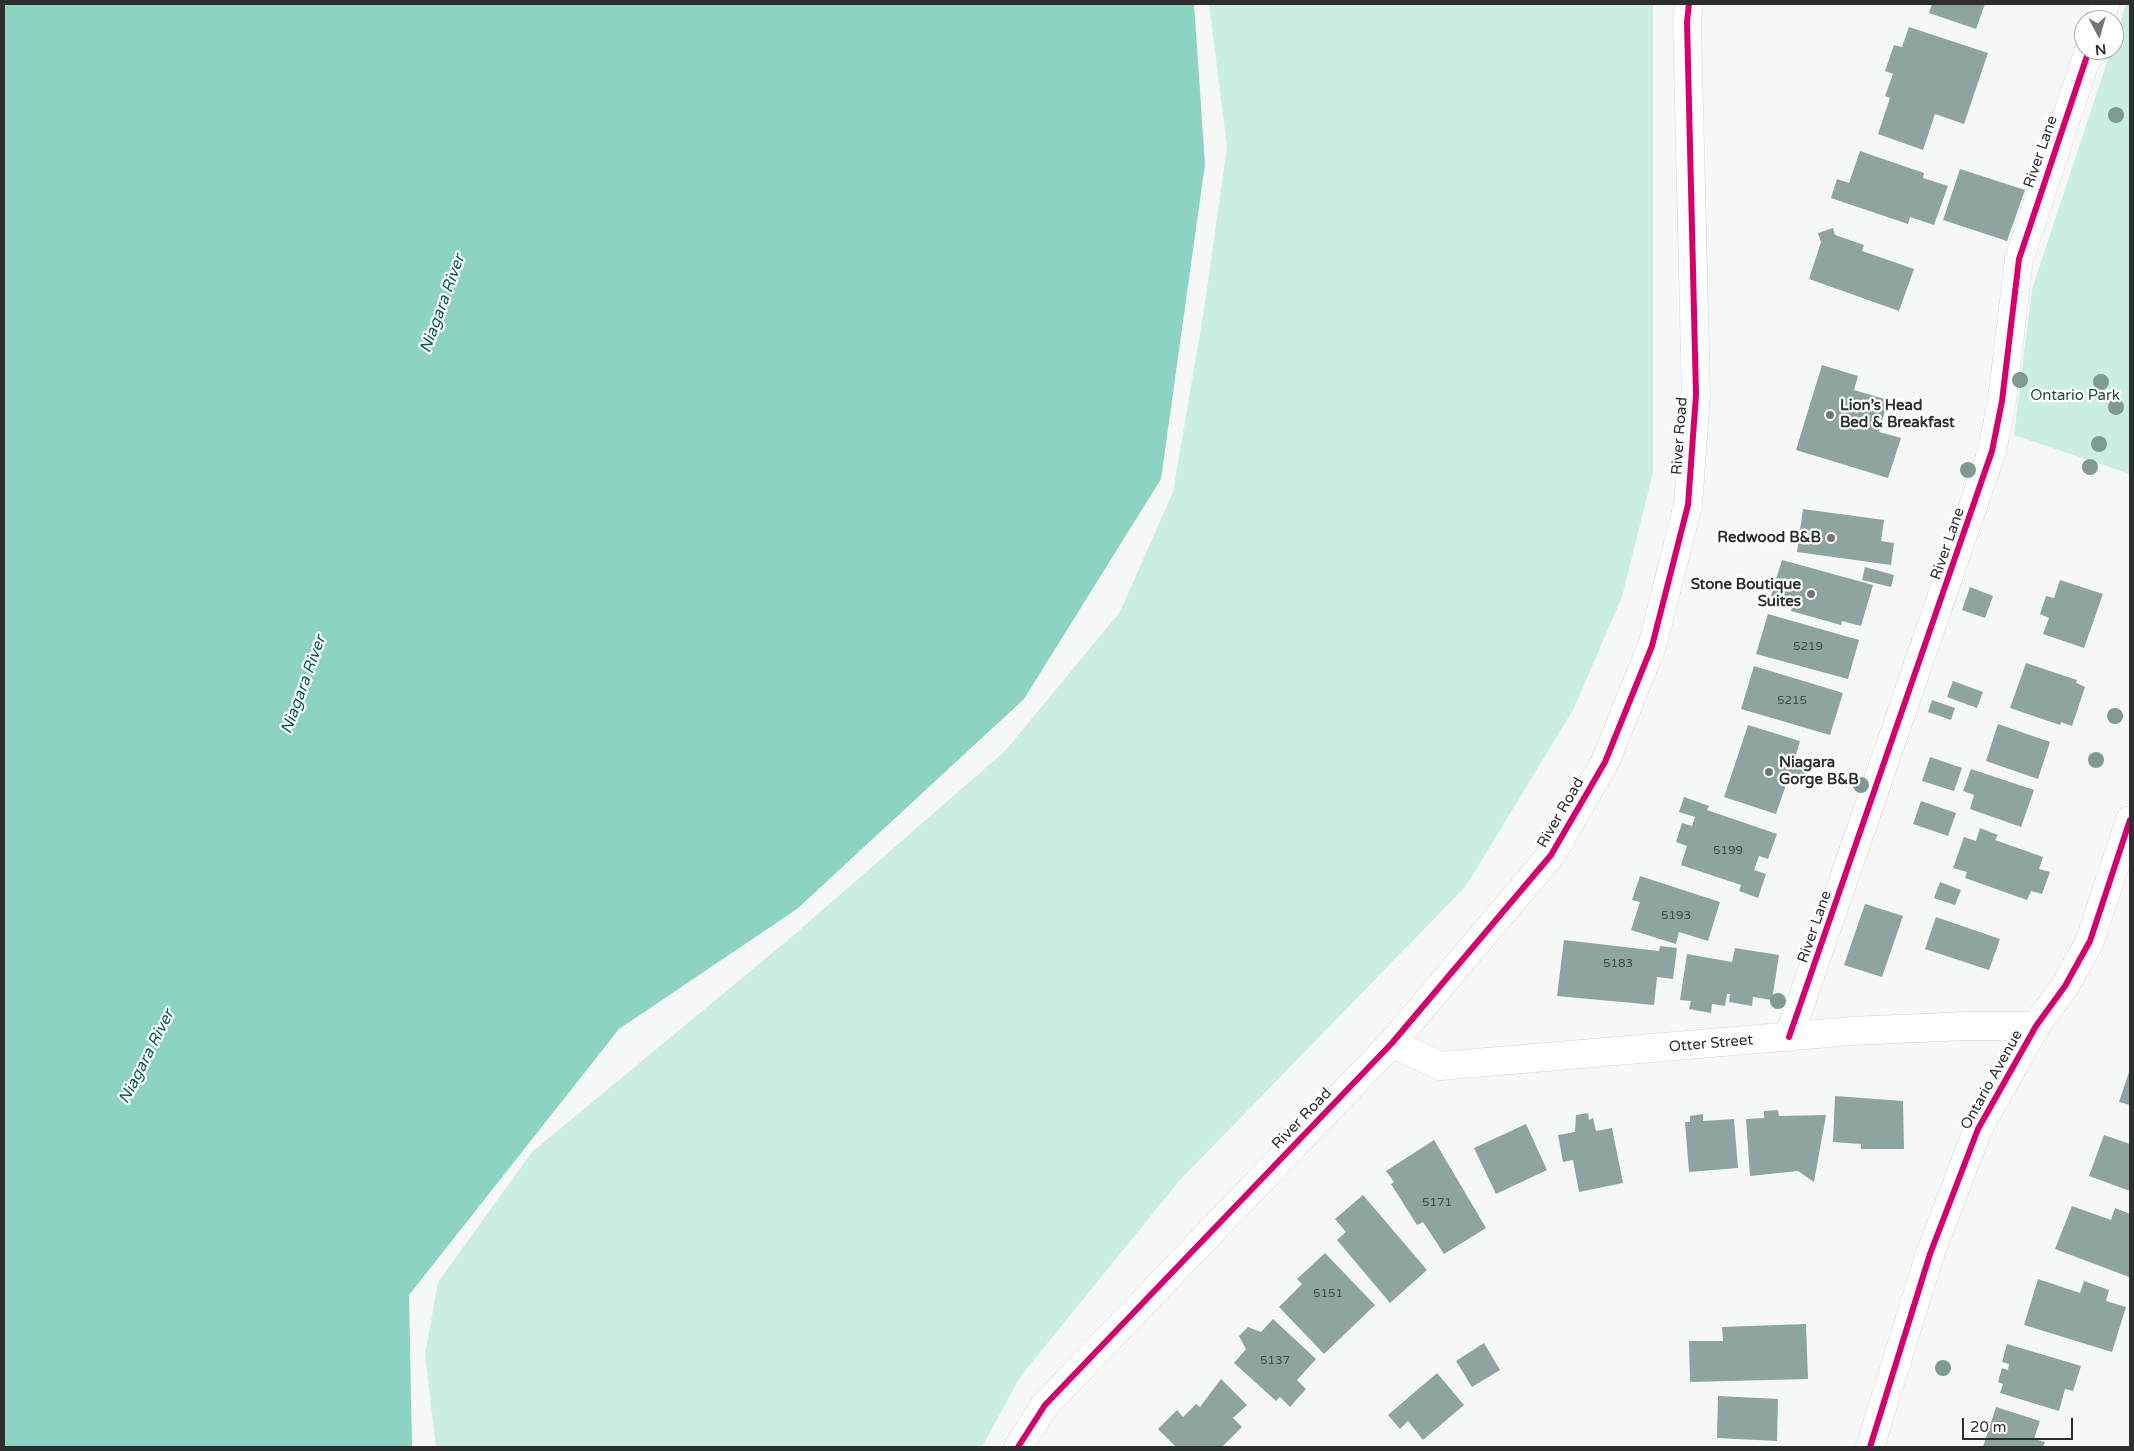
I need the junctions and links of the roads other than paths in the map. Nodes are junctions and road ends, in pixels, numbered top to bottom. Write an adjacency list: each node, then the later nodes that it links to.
1 (1689, 4): 6 (street, River Road)
2 (2086, 60): 5 (street, River Lane)
3 (2130, 820): 4 (street, Ontario Avenue)
4 (2036, 1026): 5 (street, Otter Street); 8 (street, Ontario Avenue)
5 (1789, 1037): 6 (street, Otter Street)
6 (1392, 1043): 7 (street, River Road)
7 (1018, 1447)
8 (1870, 1447)

